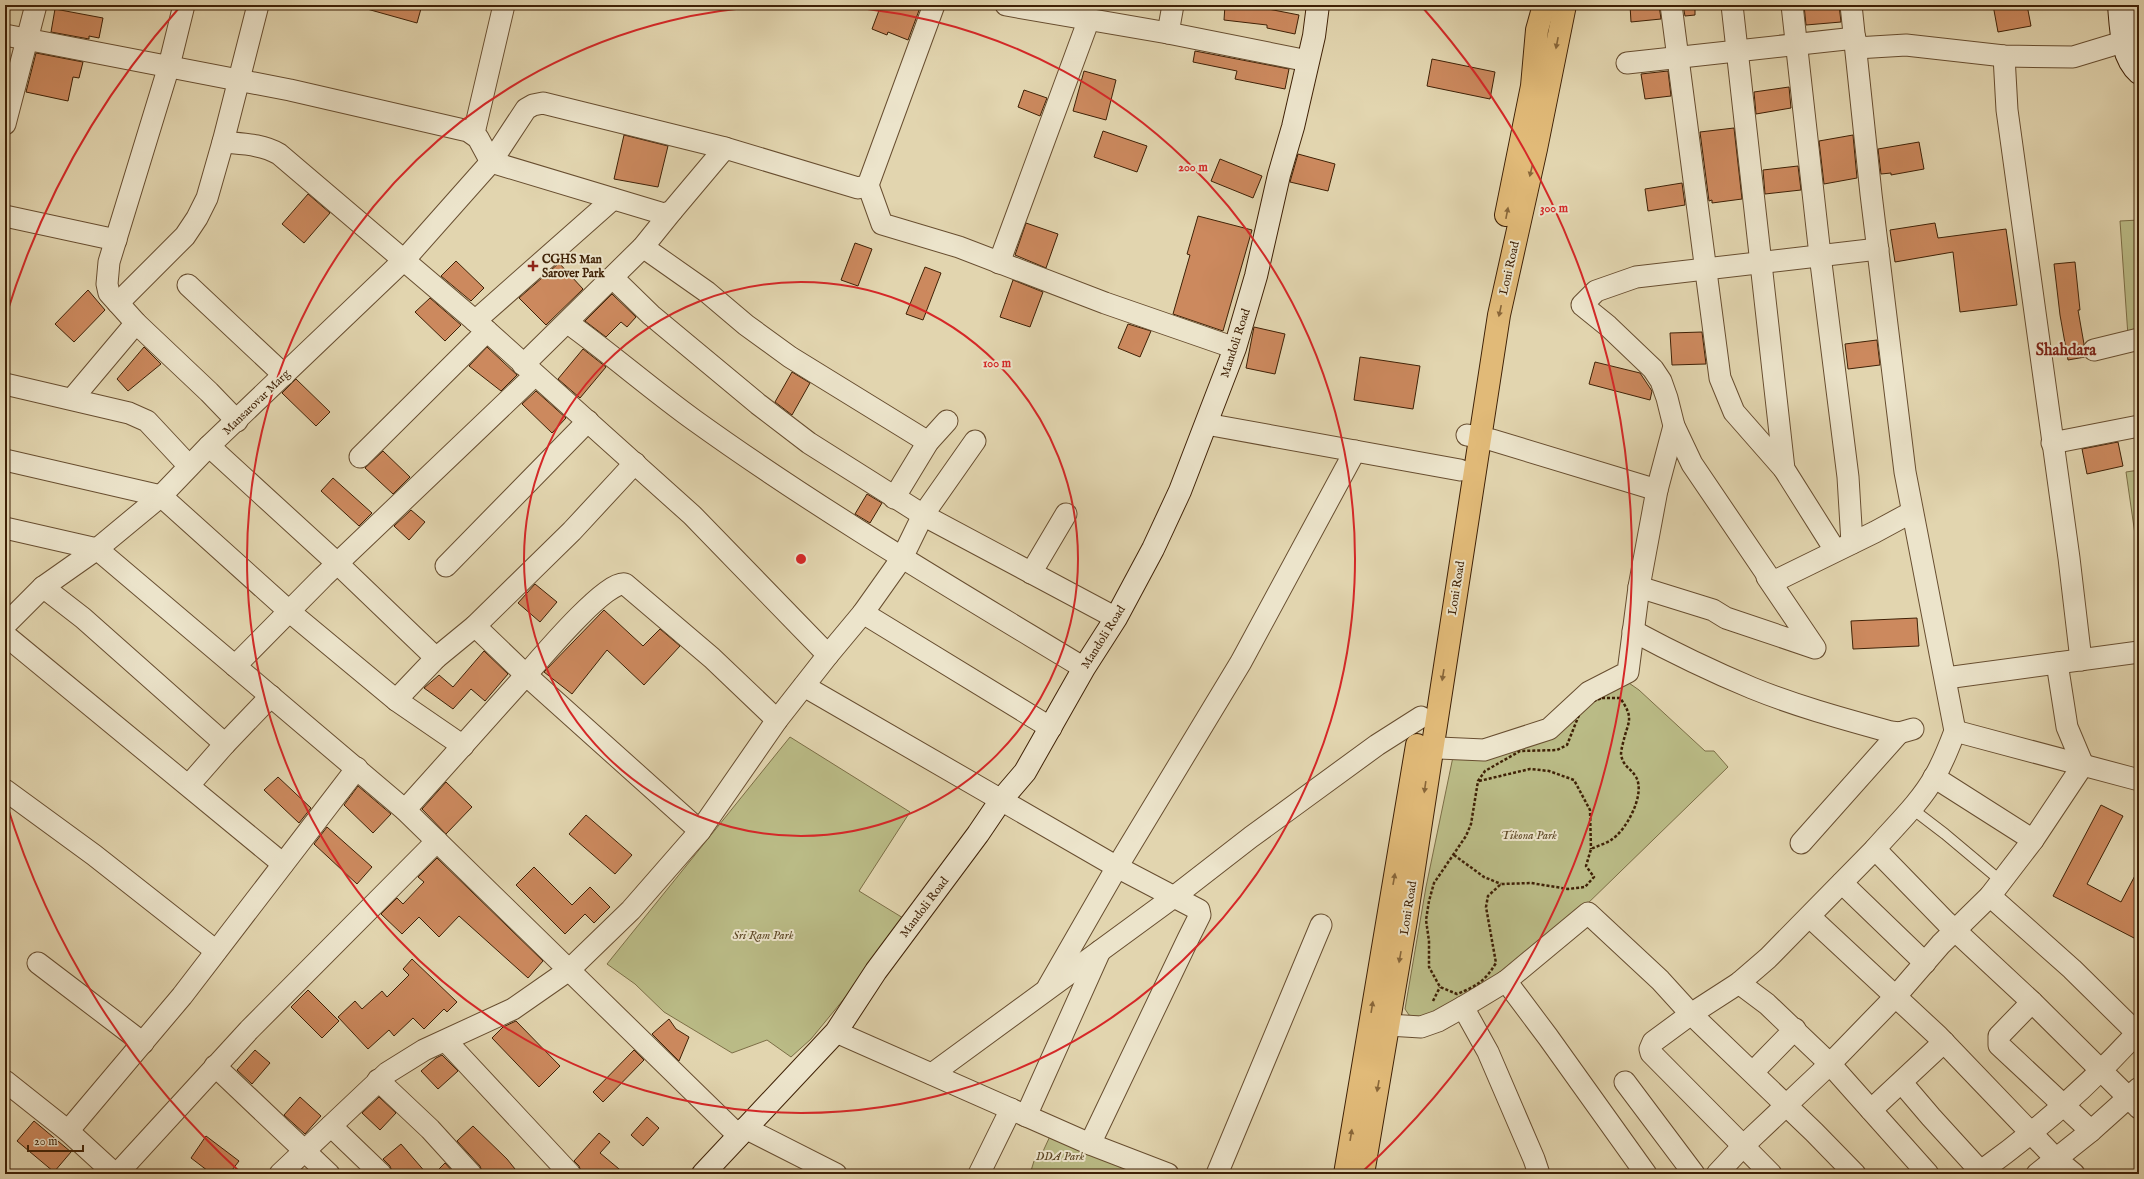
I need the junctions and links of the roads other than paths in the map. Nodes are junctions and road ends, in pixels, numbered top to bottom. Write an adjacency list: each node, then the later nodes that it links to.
1 (36, 5): 22 (street)
2 (184, 5): 30 (street)
3 (258, 5): 32 (street)
4 (504, 5): 34 (street)
5 (934, 5): 38 (street)
6 (1006, 5): 17 (street)
7 (1173, 5): 19 (street)
8 (1318, 5): 28 (street, Mandoli Road)
9 (1544, 5): 69 (highway, Loni Road, one-way to 9)
10 (1565, 5): 69 (highway, Loni Road, one-way to 69)
11 (1671, 5): 27 (street)
12 (1732, 5): 25 (street)
13 (1792, 5): 24 (street)
14 (1851, 5): 23 (street)
15 (2119, 5): 21 (street)
16 (2137, 5): 18 (street)
17 (1089, 19): 19 (street); 47 (street)
18 (2139, 23)
19 (1168, 33): 28 (street)
20 (5, 35): 22 (street)
21 (2131, 39): 26 (street); 31 (street)
22 (28, 40): 30 (street); 33 (street)
23 (1856, 43): 24 (street); 26 (street); 44 (street)
24 (1797, 44): 25 (street); 45 (street)
25 (1737, 51): 27 (street); 48 (street)
26 (2004, 56): 72 (street)
27 (1677, 57): 29 (street); 49 (street)
28 (1308, 61): 57 (street, Mandoli Road)
29 (1628, 64)
30 (169, 66): 32 (street); 42 (street)
31 (2139, 73)
32 (239, 80): 34 (street); 35 (street)
33 (5, 124)
34 (474, 134): 37 (street)
35 (223, 142): 46 (street); 52 (street)
36 (725, 148): 37 (street, Mansarovar Marg); 38 (street, Mansarovar Marg); 40 (street)
37 (491, 162): 39 (street); 46 (street, Mansarovar Marg)
38 (868, 185): 47 (street)
39 (613, 199): 40 (street); 55 (street)
40 (672, 211): 43 (street)
41 (5, 216): 42 (street)
42 (116, 240): 52 (street)
43 (643, 247): 50 (street); 71 (street)
44 (1878, 249): 45 (street); 84 (street)
45 (1820, 255): 48 (street); 88 (street)
46 (405, 259): 55 (street); 60 (street, Mansarovar Marg)
47 (999, 262): 57 (street)
48 (1762, 262): 49 (street); 79 (street)
49 (1705, 269): 67 (street); 79 (street)
50 (613, 278): 54 (street); 83 (street)
51 (188, 285): 60 (street)
52 (118, 303): 53 (street)
53 (136, 322): 62 (street); 63 (street)
54 (568, 323): 59 (street); 90 (street)
55 (481, 326): 59 (street); 75 (street)
56 (2139, 339): 58 (street)
57 (1236, 348): 66 (street, Mandoli Road)
58 (2094, 350)
59 (529, 370): 64 (street); 91 (street)
60 (284, 374): 63 (street, Mansarovar Marg)
61 (5, 384): 62 (street)
62 (72, 399): 78 (street)
63 (237, 421): 73 (street, Mansarovar Marg)
64 (588, 421): 77 (street); 92 (street)
65 (946, 422): 71 (street)
66 (1206, 424): 74 (street); 100 (street, Mandoli Road)
67 (1674, 426): 81 (street); 94 (street)
68 (2139, 426): 72 (street)
69 (1473, 436): 80 (highway, Loni Road); 81 (street); 123 (highway, Loni Road, one-way to 123)
70 (976, 441): 86 (street)
71 (928, 442): 83 (street)
72 (2052, 443): 108 (street)
73 (209, 446): 78 (street, Mansarovar Marg); 91 (street)
74 (1355, 451): 80 (street); 139 (street)
75 (360, 457)
76 (5, 460): 82 (street)
77 (635, 463): 102 (street); 106 (street)
78 (189, 466): 82 (street, Mansarovar Marg)
79 (1784, 469): 88 (street)
80 (1460, 470): 117 (highway, Loni Road)
81 (1657, 490): 96 (street)
82 (161, 496): 89 (street, Mansarovar Marg); 98 (street)
83 (894, 498): 86 (street)
84 (1912, 512): 88 (street); 113 (street)
85 (1066, 514): 93 (street)
86 (923, 515): 90 (street); 93 (street)
87 (5, 528): 89 (street)
88 (1843, 546): 94 (street)
89 (97, 549): 95 (street, Mansarovar Marg); 110 (street)
90 (902, 558): 99 (street); 111 (street)
91 (338, 564): 98 (street); 107 (street)
92 (446, 566)
93 (1031, 573): 100 (street)
94 (1767, 577): 96 (street)
95 (43, 587): 97 (street, Mansarovar Marg); 121 (street)
96 (1639, 587): 103 (street)
97 (14, 607): 101 (street, Mansarovar Marg)
98 (290, 612): 110 (street); 116 (street)
99 (863, 613): 106 (street); 119 (street)
100 (1116, 618): 111 (street, Mandoli Road)
101 (5, 625)
102 (475, 626): 107 (street); 112 (street)
103 (1633, 631): 123 (street); 136 (street)
104 (5, 635): 128 (street)
105 (2139, 652): 108 (street)
106 (828, 655): 114 (street)
107 (436, 658): 116 (street)
108 (2081, 660): 109 (street)
109 (2056, 663): 113 (street); 124 (street)
110 (235, 666): 115 (street)
111 (1084, 668): 119 (street, Mandoli Road)
112 (526, 675): 118 (street); 122 (street); 133 (street)
113 (1946, 678): 120 (street)
114 (804, 686): 118 (street); 130 (street)
115 (271, 696): 121 (street); 125 (street)
116 (396, 700): 122 (street)
117 (1422, 718): 123 (highway, Loni Road); 142 (street)
118 (777, 720): 133 (street)
119 (1051, 728): 130 (street, Mandoli Road)
120 (1955, 731): 124 (street); 126 (street)
121 (225, 744): 128 (street)
122 (463, 746): 132 (street)
123 (1424, 748): 158 (highway, Loni Road, one-way to 158); 200 (highway, Loni Road, one-way to 123)
124 (2083, 765): 127 (street); 134 (street)
125 (357, 768): 132 (street); 138 (street)
126 (1934, 777): 131 (street); 134 (street)
127 (2139, 780)
128 (189, 785): 138 (street)
129 (5, 790): 146 (street)
130 (1001, 800): 139 (street); 160 (street, Mandoli Road)
131 (1911, 808): 137 (street); 141 (lane)
132 (405, 810): 135 (street)
133 (700, 831): 150 (street)
134 (2033, 840): 141 (street)
135 (437, 841): 150 (street); 166 (street)
136 (1801, 843)
137 (1875, 849): 140 (street); 145 (street)
138 (284, 864): 146 (street)
139 (1117, 867): 142 (street); 153 (street)
140 (1842, 883): 143 (street); 149 (street)
141 (1996, 889): 145 (street); 161 (street)
142 (1175, 896): 147 (street); 184 (street)
143 (1810, 917): 152 (street); 154 (street)
144 (1321, 925): 199 (street)
145 (1954, 930): 149 (street); 155 (street)
146 (216, 951): 164 (street)
147 (1100, 951): 153 (street); 178 (street)
148 (38, 963): 164 (street)
149 (1925, 963): 154 (street)
150 (569, 970): 162 (street); 182 (street)
151 (1506, 981): 156 (street); 157 (street); 203 (street)
152 (1739, 983): 157 (street); 159 (street)
153 (1048, 987): 169 (street)
154 (1896, 996): 163 (street); 165 (street)
155 (2032, 1002): 168 (street); 175 (street)
156 (1463, 1007): 158 (street); 202 (street)
157 (1690, 1014): 167 (street); 185 (street)
158 (1388, 1025): 201 (highway, Loni Road, one-way to 201)
159 (1795, 1029): 165 (street); 167 (street)
160 (836, 1032): 169 (street); 182 (street, Mandoli Road)
161 (2138, 1034): 168 (street)
162 (446, 1041): 170 (street); 194 (street)
163 (1944, 1042): 173 (street); 183 (street)
164 (143, 1043): 180 (street)
165 (1830, 1064): 176 (street); 177 (street)
166 (215, 1066): 186 (street); 188 (street)
167 (1753, 1072): 176 (street)
168 (2101, 1072): 174 (street); 175 (street)
169 (932, 1074): 178 (street)
170 (378, 1080): 179 (street); 193 (street)
171 (5, 1081): 180 (street)
172 (1625, 1082): 204 (street)
173 (1902, 1083): 177 (street); 189 (street)
174 (2135, 1098): 181 (street)
175 (2063, 1105): 181 (street); 183 (street)
176 (1787, 1106): 185 (street); 207 (street)
177 (1871, 1110): 208 (street)
178 (1018, 1112): 184 (street); 197 (street)
179 (331, 1126): 186 (street); 192 (street)
180 (68, 1131): 188 (street)
181 (2091, 1131): 187 (street)
182 (742, 1132): 195 (street, Mandoli Road); 196 (street)
183 (2029, 1132): 187 (street); 189 (street)
184 (1090, 1144): 198 (street)
185 (1743, 1146): 205 (street); 206 (street)
186 (305, 1151): 190 (street); 191 (street)
187 (2057, 1160): 209 (street); 210 (street)
188 (109, 1172)
189 (1980, 1173)
190 (280, 1174)
191 (329, 1174)
192 (381, 1174)
193 (471, 1174)
194 (570, 1174)
195 (703, 1174)
196 (836, 1174)
197 (979, 1174)
198 (1168, 1174)
199 (1217, 1174)
200 (1345, 1174)
201 (1363, 1174)
202 (1538, 1174)
203 (1646, 1174)
204 (1694, 1174)
205 (1717, 1174)
206 (1771, 1174)
207 (1855, 1174)
208 (1928, 1174)
209 (2037, 1174)
210 (2074, 1174)

